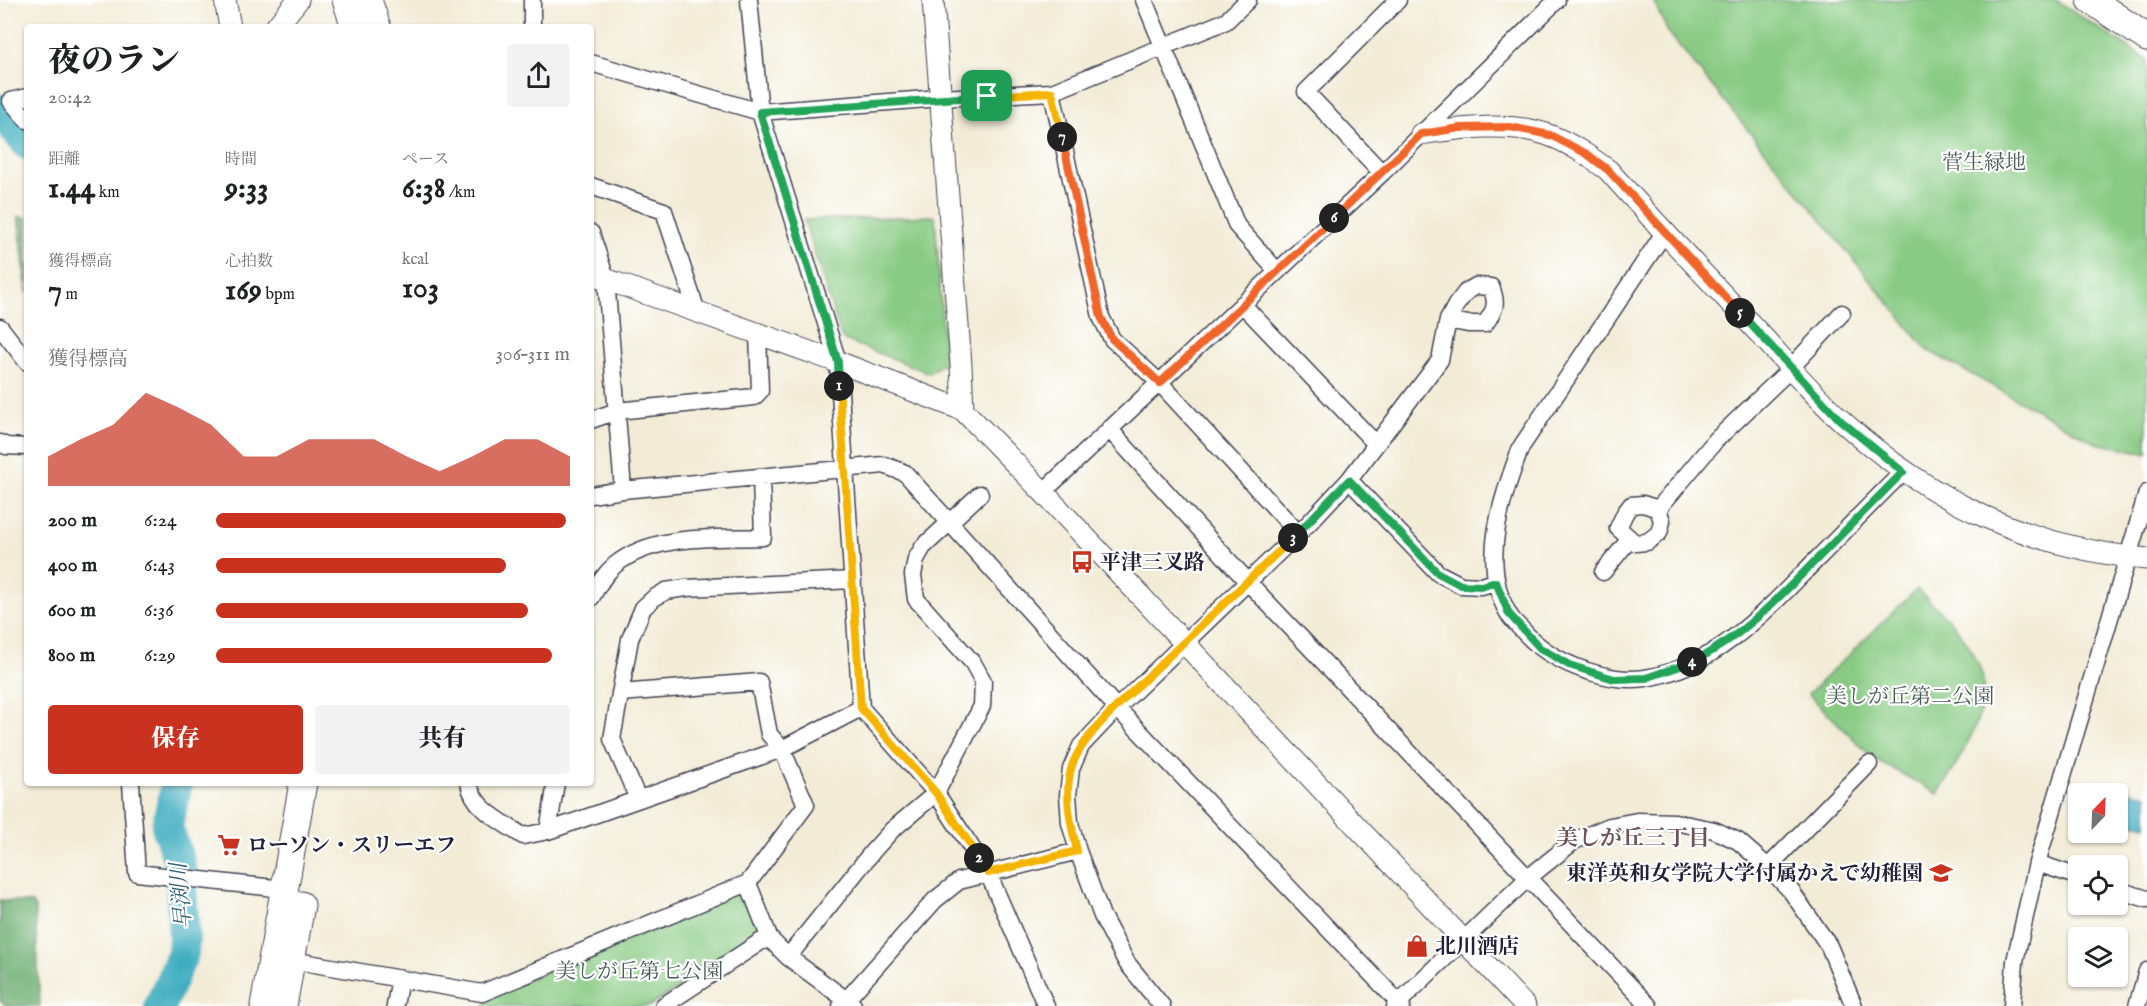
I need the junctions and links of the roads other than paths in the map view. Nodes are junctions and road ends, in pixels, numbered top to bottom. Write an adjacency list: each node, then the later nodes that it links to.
1 (225, 0): 13 (street)
2 (298, 0): 14 (street)
3 (346, 0): 15 (main road)
4 (368, 0): 16 (main road)
5 (532, 0): 17 (street)
6 (748, 0): 25 (street)
7 (933, 0): 23 (street)
8 (1144, 0): 19 (street)
9 (1248, 0): 19 (street)
10 (1398, 0): 27 (street)
11 (1557, 0): 26 (street)
12 (2091, 0): 18 (main road)
13 (229, 24)
14 (278, 24)
15 (354, 24)
16 (376, 24)
17 (532, 24)
18 (2147, 38)
19 (1163, 48): 22 (street); 31 (street)
20 (594, 64): 25 (street)
21 (0, 88): 24 (street)
22 (1052, 92): 23 (street); 42 (street)
23 (940, 98): 25 (street); 43 (street)
24 (19, 99)
25 (760, 112): 40 (street)
26 (1421, 134): 27 (street); 29 (street)
27 (1382, 172): 31 (street)
28 (594, 187): 34 (street)
29 (1664, 232): 41 (street); 67 (street)
30 (594, 250): 32 (street)
31 (1277, 272): 33 (street)
32 (599, 277): 34 (street); 44 (street)
33 (1242, 304): 42 (street); 48 (street)
34 (697, 312): 38 (street)
35 (1842, 313): 41 (street)
36 (1448, 320): 48 (street)
37 (0, 327): 39 (street)
38 (758, 334): 40 (street); 44 (street)
39 (24, 358)
40 (838, 362): 43 (street); 50 (street)
41 (1791, 367): 51 (street); 59 (street)
42 (1160, 383): 46 (street); 61 (street)
43 (963, 410): 55 (street)
44 (616, 411): 45 (street); 54 (street)
45 (594, 419)
46 (1110, 429): 55 (street); 66 (street)
47 (0, 442): 49 (street)
48 (1376, 443): 53 (street)
49 (24, 447)
50 (845, 468): 52 (street); 60 (street); 65 (street)
51 (1903, 472): 63 (street); 67 (street)
52 (761, 477): 54 (street); 68 (street)
53 (1349, 480): 61 (street); 67 (street)
54 (623, 490): 58 (street)
55 (1043, 492): 69 (street)
56 (2147, 493): 63 (street)
57 (980, 494): 60 (street)
58 (594, 495)
59 (1658, 508): 62 (street); 62 (street)
60 (949, 521): 72 (street); 80 (street)
61 (1298, 533): 66 (street)
62 (1629, 540): 64 (street)
63 (2137, 558): 84 (street)
64 (1603, 572)
65 (853, 580): 70 (street); 71 (street)
66 (1247, 581): 69 (street); 88 (street)
67 (1496, 582)
68 (594, 592)
69 (1184, 641): 72 (street); 94 (street)
70 (620, 693): 73 (street); 81 (street)
71 (861, 708): 73 (street); 80 (street)
72 (1117, 708): 83 (street); 101 (street)
73 (782, 749): 81 (street); 89 (street)
74 (1869, 764): 85 (street)
75 (131, 786): 90 (street)
76 (302, 786): 90 (main road)
77 (321, 786): 96 (main road)
78 (470, 786): 82 (street)
79 (556, 786): 82 (street)
80 (936, 793): 86 (street); 95 (street)
81 (638, 799): 82 (street)
82 (548, 831)
83 (1077, 851): 86 (street); 107 (street)
84 (2037, 863): 87 (street); 111 (street)
85 (1768, 867): 88 (street); 110 (street)
86 (988, 873): 100 (street); 106 (street)
87 (2068, 873)
88 (1528, 878): 94 (street); 109 (street)
89 (748, 882): 93 (street); 99 (street)
90 (284, 889): 102 (main road)
91 (2128, 893): 92 (street)
92 (2147, 899)
93 (770, 939): 95 (street); 105 (street)
94 (1464, 941): 101 (street); 108 (street)
95 (788, 957): 100 (street)
96 (291, 960): 98 (street); 103 (main road)
97 (2147, 971): 112 (street)
98 (400, 978): 99 (street); 104 (street)
99 (481, 999)
100 (847, 1004)
101 (1398, 1005)
102 (264, 1006)
103 (284, 1006)
104 (395, 1006)
105 (663, 1006)
106 (1046, 1006)
107 (1162, 1006)
108 (1526, 1006)
109 (1649, 1006)
110 (1854, 1006)
111 (2012, 1006)
112 (2138, 1006)

